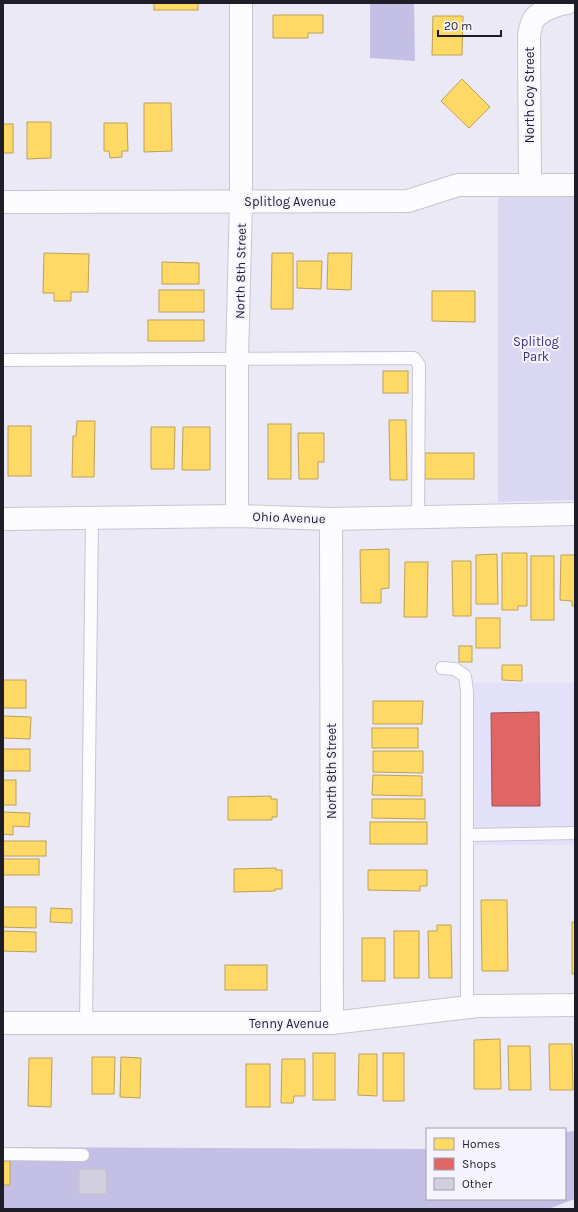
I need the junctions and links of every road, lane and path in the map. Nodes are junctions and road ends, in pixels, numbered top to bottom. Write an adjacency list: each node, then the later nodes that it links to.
1 (240, 3): 5 (street, North 8th Street)
2 (567, 3): 3 (street, North Coy Street)
3 (530, 185): 4 (street, Splitlog Avenue); 5 (street, Splitlog Avenue)
4 (575, 185)
5 (241, 201): 6 (street, Splitlog Avenue); 7 (street, North 8th Street)
6 (3, 202)
7 (237, 359): 8 (lane); 10 (street, North 8th Street); 11 (lane)
8 (3, 360)
9 (575, 514): 11 (street, Ohio Avenue)
10 (237, 516): 12 (street, Ohio Avenue); 14 (street, Ohio Avenue)
11 (418, 517): 14 (street, Ohio Avenue)
12 (92, 518): 13 (street, Ohio Avenue); 21 (lane)
13 (3, 519)
14 (331, 519): 22 (street, North 8th Street)
15 (442, 668): 17 (lane)
16 (575, 833): 17 (lane)
17 (467, 835): 19 (lane)
18 (575, 1005): 19 (street, Tenny Avenue)
19 (467, 1007): 22 (street, Tenny Avenue)
20 (3, 1023): 21 (street, Tenny Avenue)
21 (86, 1023): 22 (street, Tenny Avenue)
22 (332, 1023)
23 (3, 1154): 24 (lane)
24 (82, 1155)

